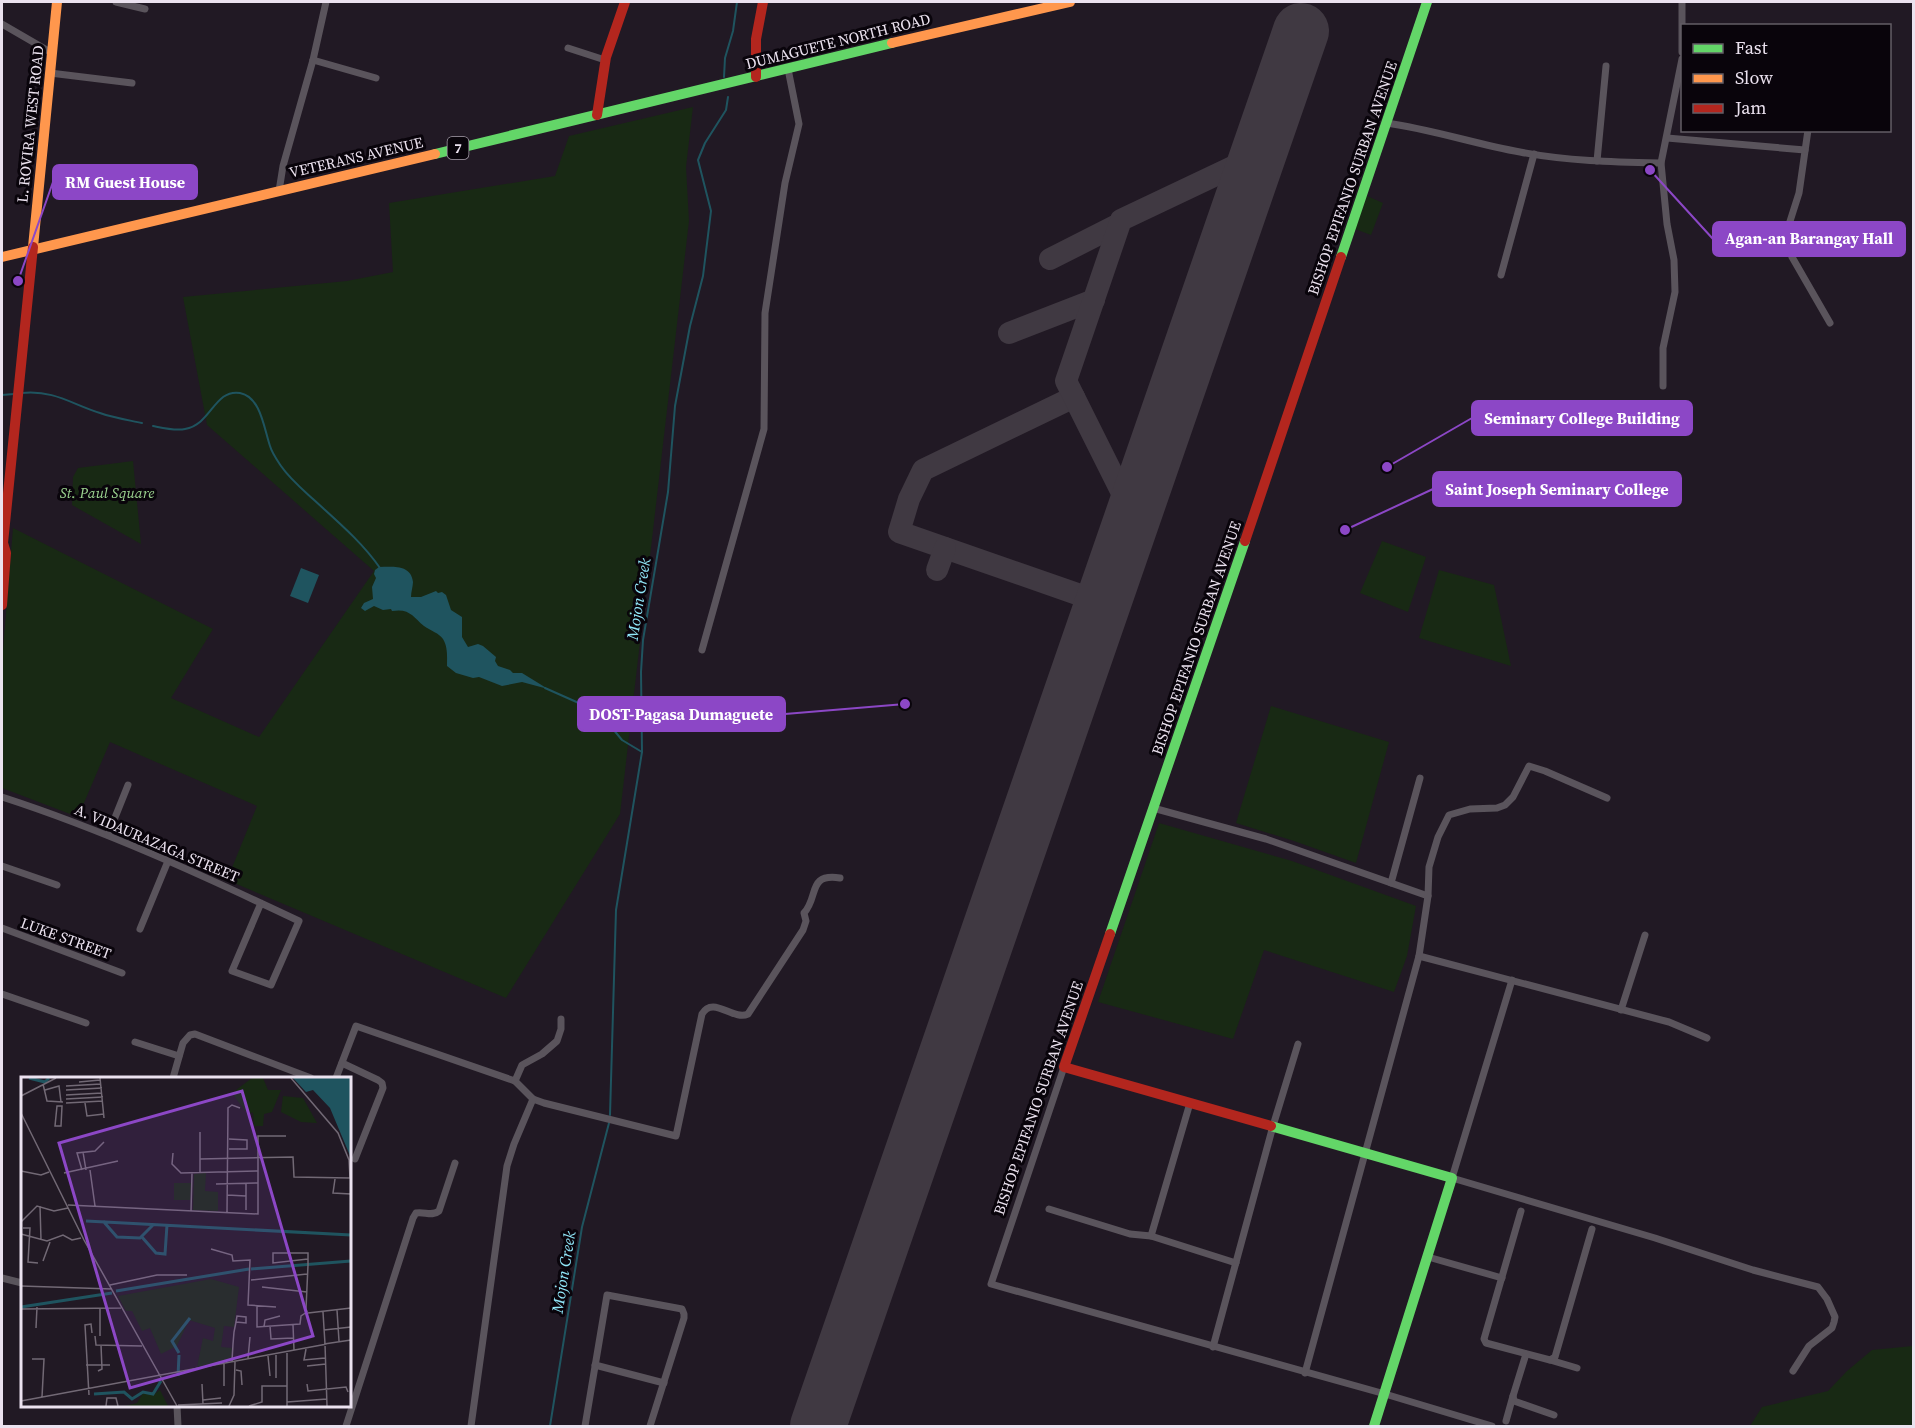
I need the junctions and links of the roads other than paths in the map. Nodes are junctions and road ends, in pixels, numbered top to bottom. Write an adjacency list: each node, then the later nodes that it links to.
1 (57, 2): 14 (main road, L. ROVIRA WEST ROAD)
2 (116, 2): 10 (street)
3 (326, 2): 15 (street)
4 (625, 2): 16 (main road)
5 (763, 2): 21 (main road)
6 (1070, 2): 9 (main road, DUMAGUETE NORTH ROAD / 7)
7 (1427, 2): 28 (main road, BISHOP EPIFANIO SURBAN AVENUE)
8 (1682, 2): 12 (street)
9 (1054, 3): 19 (main road, DUMAGUETE NORTH ROAD / 7)
10 (146, 9)
11 (2, 24): 14 (street)
12 (1682, 24)
13 (568, 48): 16 (street)
14 (52, 53): 20 (main road, L. ROVIRA WEST ROAD)
15 (314, 60): 22 (street); 35 (street)
16 (605, 60): 27 (main road)
17 (1606, 66): 33 (street)
18 (1681, 68): 25 (street)
19 (788, 69): 21 (main road, DUMAGUETE NORTH ROAD / 7); 43 (street)
20 (50, 73): 23 (street); 36 (main road, L. ROVIRA WEST ROAD)
21 (756, 77): 24 (main road, DUMAGUETE NORTH ROAD / 7)
22 (376, 78)
23 (132, 82)
24 (718, 85): 27 (main road, VETERANS AVENUE / 7)
25 (1673, 104): 26 (street); 30 (street)
26 (1681, 104)
27 (597, 115): 35 (main road, VETERANS AVENUE / 7)
28 (1386, 123): 32 (street); 48 (main road, BISHOP EPIFANIO SURBAN AVENUE)
29 (1808, 132): 31 (street)
30 (1667, 138): 31 (street); 34 (street)
31 (1805, 150): 39 (street)
32 (1534, 154): 33 (street); 38 (street)
33 (1597, 161): 34 (street)
34 (1661, 163): 40 (street)
35 (279, 191): 36 (main road, VETERANS AVENUE / 7)
36 (33, 249): 37 (main road, VETERANS AVENUE / 7); 41 (main road, L. ROVIRA WEST ROAD)
37 (2, 257)
38 (1501, 275)
39 (1830, 323)
40 (1663, 386)
41 (2, 545): 42 (main road, L. ROVIRA WEST ROAD)
42 (2, 605)
43 (702, 650)
44 (1420, 778): 53 (street)
45 (128, 785): 49 (street)
46 (2, 797): 49 (street, A. VIDAURAZAGA STREET)
47 (1607, 798): 55 (street)
48 (1154, 808): 53 (street); 72 (main road, BISHOP EPIFANIO SURBAN AVENUE)
49 (108, 835): 50 (street, A. VIDAURAZAGA STREET)
50 (168, 861): 56 (street, A. VIDAURAZAGA STREET); 58 (street)
51 (2, 866): 54 (street)
52 (840, 878): 77 (street)
53 (1391, 883): 55 (street)
54 (57, 885)
55 (1428, 896): 60 (street)
56 (261, 903): 56 (street, A. VIDAURAZAGA STREET)
57 (2, 928): 61 (street, LUKE STREET)
58 (140, 929)
59 (1645, 935): 64 (street)
60 (1419, 956): 62 (street); 80 (street)
61 (122, 973)
62 (1512, 980): 64 (street); 83 (street)
63 (2, 994): 66 (street)
64 (1620, 1010): 67 (street)
65 (561, 1019): 76 (street)
66 (86, 1023)
67 (1707, 1038)
68 (135, 1042): 70 (street)
69 (1298, 1044): 79 (street)
70 (179, 1056): 73 (street); 74 (street)
71 (342, 1063): 75 (street); 76 (street); 81 (street)
72 (1064, 1067): 78 (main road); 93 (street, BISHOP EPIFANIO SURBAN AVENUE)
73 (173, 1077)
74 (307, 1077)
75 (336, 1077)
76 (515, 1081): 77 (street)
77 (533, 1099): 108 (street)
78 (1190, 1102): 79 (main road); 87 (street)
79 (1273, 1126): 80 (main road); 89 (street)
80 (1365, 1153): 83 (main road); 99 (street)
81 (355, 1159)
82 (455, 1163): 107 (street)
83 (1452, 1178): 88 (main road); 98 (street)
84 (1049, 1209): 87 (street)
85 (1521, 1211): 91 (street)
86 (1592, 1229): 95 (street)
87 (1151, 1236): 89 (street)
88 (1428, 1257): 91 (street); 101 (main road)
89 (1236, 1263): 93 (street)
90 (2, 1278): 92 (street)
91 (1502, 1278): 94 (street)
92 (21, 1283)
93 (1214, 1347): 99 (street)
94 (1526, 1354): 95 (street); 102 (street)
95 (1551, 1360): 97 (street)
96 (595, 1365): 100 (street); 100 (street); 109 (street)
97 (1577, 1368)
98 (1793, 1371)
99 (1305, 1373): 101 (street)
100 (664, 1383): 110 (street)
101 (1385, 1394): 111 (main road); 112 (street)
102 (1513, 1396): 104 (street); 105 (street)
103 (177, 1407): 106 (street)
104 (1554, 1415)
105 (1506, 1421)
106 (178, 1426)
107 (346, 1426)
108 (471, 1426)
109 (585, 1426)
110 (650, 1426)
111 (1374, 1426)
112 (1492, 1426)

